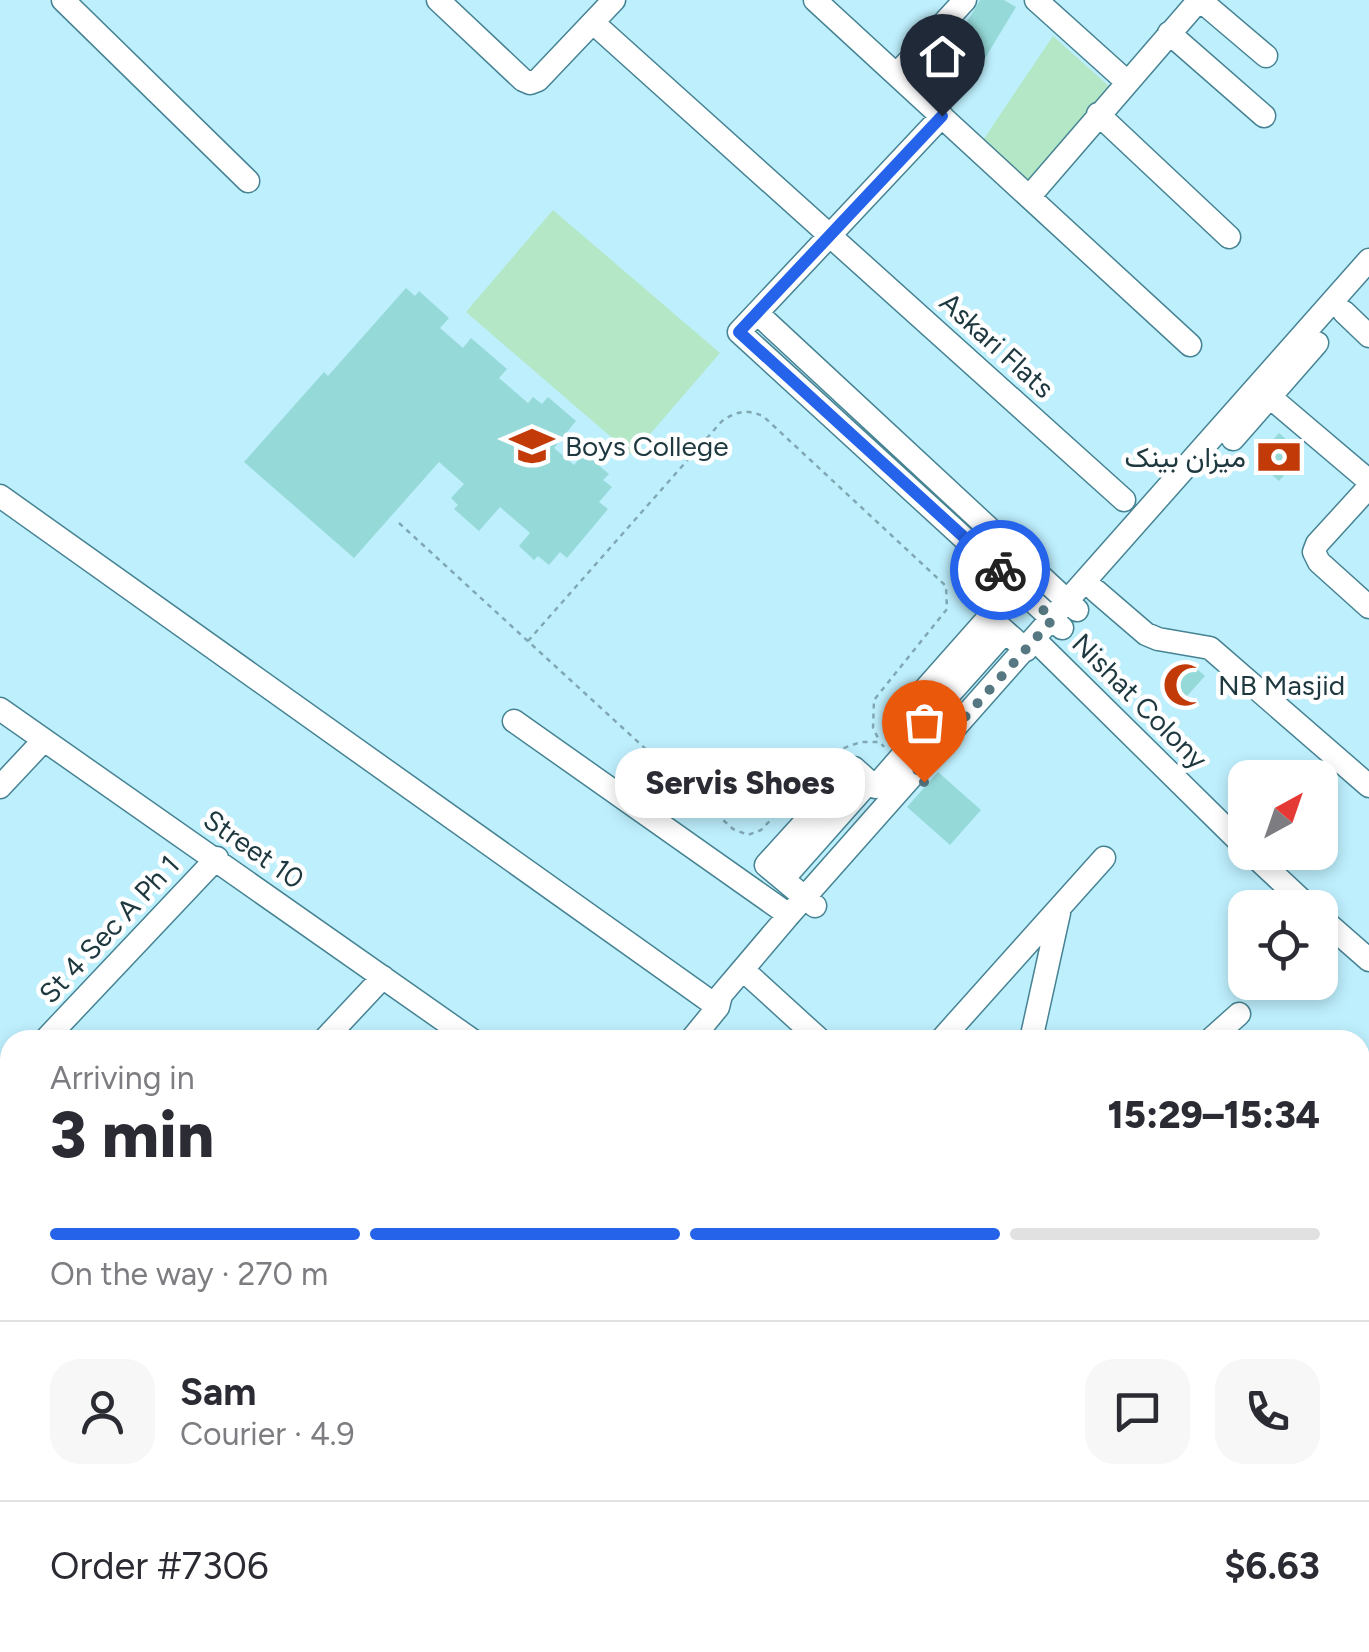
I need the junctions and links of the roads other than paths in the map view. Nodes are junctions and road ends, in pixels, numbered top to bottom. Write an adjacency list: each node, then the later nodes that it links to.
1 (438, 0): 2 (street)
2 (614, 0)
3 (815, 0): 11 (street)
4 (965, 0): 11 (street)
5 (1036, 0): 12 (street)
6 (1200, 0): 9 (street); 10 (street)
7 (80, 5): 16 (street)
8 (599, 28): 18 (street, Askari Flats)
9 (1170, 33): 12 (street); 15 (street)
10 (1266, 56)
11 (897, 74): 14 (street)
12 (1126, 81): 13 (street)
13 (1098, 114): 17 (street); 19 (street)
14 (942, 116): 17 (street); 18 (street)
15 (1264, 116)
16 (248, 181)
17 (1029, 197): 25 (street)
18 (830, 235): 23 (street); 31 (street, Askari Flats)
19 (1229, 238)
20 (1369, 260): 34 (street)
21 (1369, 284): 22 (street)
22 (1344, 312): 24 (street); 26 (street)
23 (756, 314): 27 (street); 28 (street)
24 (1369, 336)
25 (1190, 345)
26 (1270, 397): 29 (street); 32 (street)
27 (908, 454): 28 (street); 34 (street)
28 (892, 472): 34 (street)
29 (1369, 484): 33 (street)
30 (0, 496): 53 (street)
31 (1124, 500)
32 (1096, 591): 34 (street); 40 (street)
33 (1369, 607)
34 (1066, 615): 35 (street)
35 (1035, 646): 39 (street); 39 (street, Nishat Colony); 42 (street, Nishat Colony)
36 (0, 709): 38 (street, Street 10)
37 (514, 721): 47 (street)
38 (44, 740): 41 (street); 43 (street, Street 10)
39 (912, 772): 47 (street); 47 (street)
40 (1369, 786)
41 (0, 787)
42 (1228, 831)
43 (217, 858): 51 (street, Street 10); 55 (street, St 4 Sec A Ph 1)
44 (1104, 858): 48 (street)
45 (1269, 870): 46 (street, Nishat Colony)
46 (1291, 890)
47 (803, 906): 52 (street); 53 (street)
48 (1060, 909): 60 (street); 61 (street)
49 (1338, 930): 50 (street)
50 (1366, 951)
51 (384, 977): 56 (street); 57 (street, Street 10)
52 (752, 978): 53 (street); 59 (street)
53 (718, 1007): 58 (street)
54 (1240, 1014): 62 (street)
55 (54, 1030)
56 (334, 1030)
57 (458, 1030)
58 (699, 1030)
59 (809, 1030)
60 (951, 1030)
61 (1033, 1030)
62 (1222, 1030)

